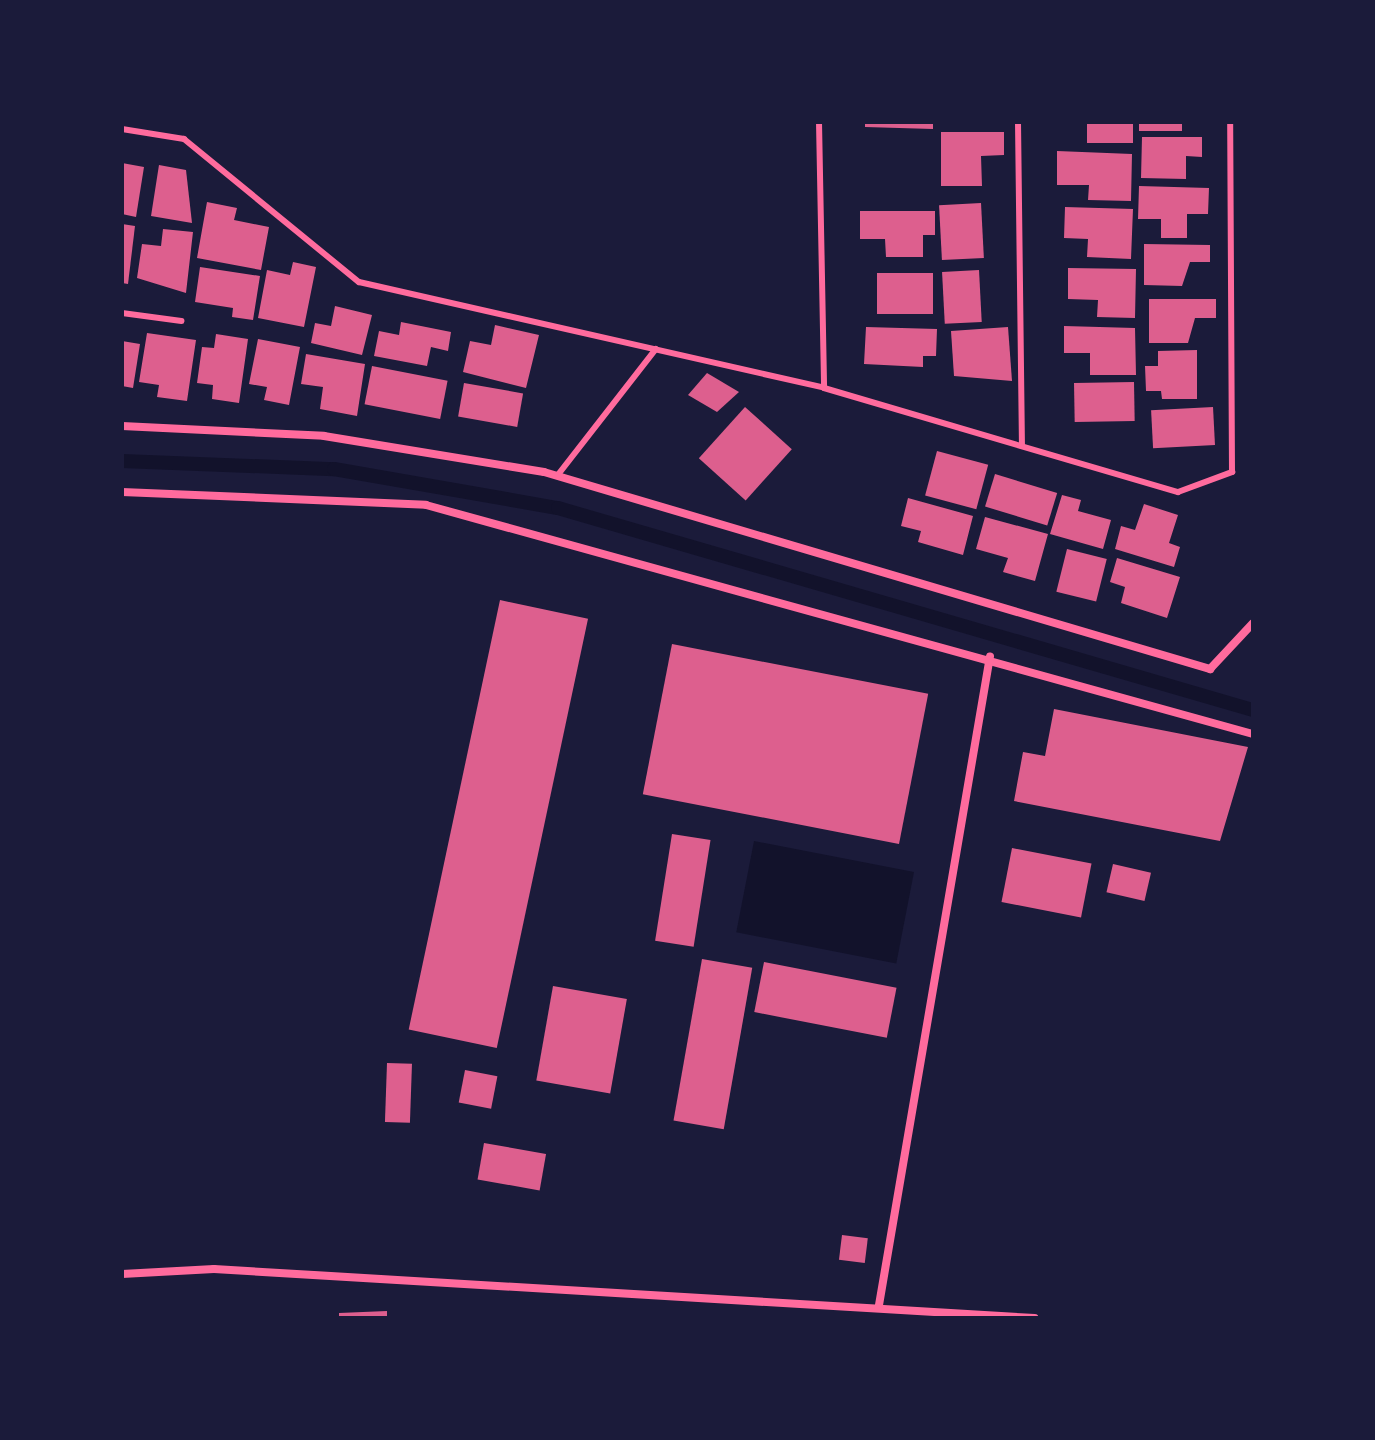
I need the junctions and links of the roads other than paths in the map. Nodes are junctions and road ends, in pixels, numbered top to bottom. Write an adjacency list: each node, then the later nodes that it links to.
1 (819, 122): 8 (lane)
2 (1018, 122): 10 (lane)
3 (1230, 122): 10 (lane)
4 (122, 129): 7 (lane)
5 (122, 313): 6 (lane)
6 (181, 321)
7 (656, 349): 8 (lane); 11 (lane)
8 (824, 388): 10 (lane)
9 (122, 426): 11 (street)
10 (1022, 446)
11 (557, 476): 13 (street)
12 (122, 492): 14 (street)
13 (1253, 623)
14 (990, 656): 15 (street); 17 (street)
15 (1253, 734)
16 (122, 1274): 17 (street)
17 (879, 1305): 18 (street)
18 (906, 1313): 19 (street)
19 (1035, 1318)

